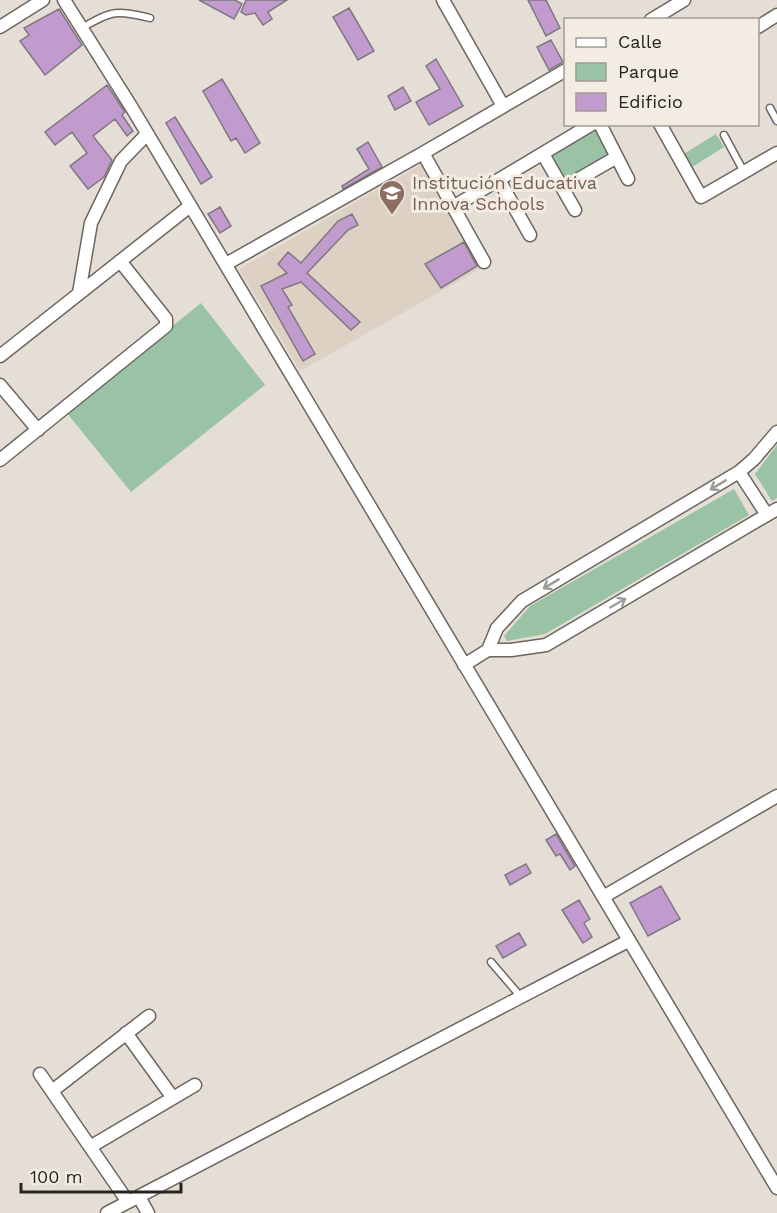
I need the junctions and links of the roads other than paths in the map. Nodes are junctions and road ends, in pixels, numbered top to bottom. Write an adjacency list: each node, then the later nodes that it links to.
1 (43, 0): 9 (street)
2 (64, 0): 10 (street)
3 (443, 0): 12 (street)
4 (684, 0): 7 (street)
5 (777, 15): 8 (street)
6 (150, 18): 10 (lane)
7 (654, 18)
8 (759, 26)
9 (0, 27)
10 (82, 28): 18 (street)
11 (564, 71): 12 (street)
12 (503, 106): 20 (street)
13 (770, 108): 14 (lane)
14 (777, 121)
15 (589, 126): 22 (street)
16 (601, 126): 23 (street)
17 (661, 126): 24 (street)
18 (147, 134): 28 (street); 35 (street)
19 (724, 135): 24 (lane)
20 (423, 153): 29 (street); 34 (street)
21 (777, 153): 24 (street)
22 (543, 154): 26 (street); 27 (street)
23 (616, 157): 25 (street); 27 (street)
24 (744, 172)
25 (628, 179)
26 (499, 180): 29 (street); 31 (street)
27 (563, 188): 30 (street)
28 (190, 206): 32 (street); 34 (street)
29 (453, 207): 33 (street)
30 (575, 210)
31 (530, 235)
32 (120, 261): 35 (street); 38 (street)
33 (484, 261)
34 (226, 264): 44 (street)
35 (80, 293): 36 (street)
36 (0, 356)
37 (0, 386): 38 (street)
38 (38, 430): 40 (street)
39 (777, 432): 41 (street)
40 (0, 460)
41 (739, 472): 42 (street); 43 (street, one-way to 43)
42 (772, 512): 43 (street, one-way to 42)
43 (488, 650): 44 (street)
44 (464, 665): 46 (street)
45 (777, 796): 46 (street)
46 (603, 897): 47 (street)
47 (628, 941): 49 (street); 57 (street)
48 (491, 962): 49 (lane)
49 (521, 997): 58 (street)
50 (148, 1016): 51 (street)
51 (126, 1033): 54 (street); 55 (street)
52 (40, 1074): 54 (street)
53 (195, 1085): 55 (street)
54 (52, 1091): 56 (street)
55 (173, 1098): 56 (street)
56 (90, 1147): 58 (street)
57 (777, 1188)
58 (134, 1200): 59 (street); 60 (street)
59 (114, 1212)
60 (148, 1213)

